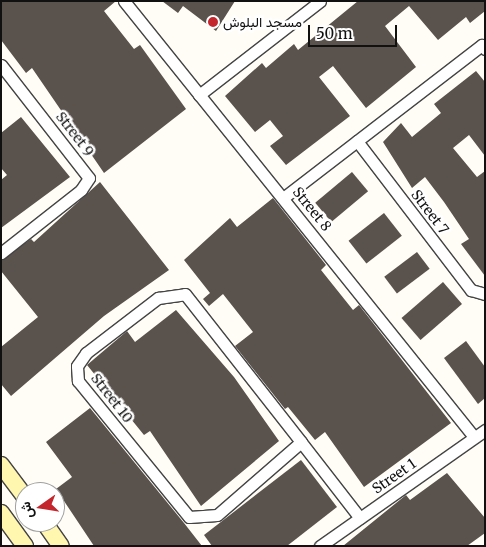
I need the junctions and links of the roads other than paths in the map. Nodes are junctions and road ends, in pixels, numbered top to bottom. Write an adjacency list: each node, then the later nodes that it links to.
1 (124, 1): 5 (street, Street 8)
2 (320, 1): 5 (street)
3 (485, 48): 6 (street)
4 (1, 65): 8 (street, Street 9)
5 (199, 94): 7 (street, Street 8)
6 (357, 141): 7 (street); 9 (street, Street 7)
7 (283, 198): 11 (street, Street 8)
8 (1, 254)
9 (485, 294)
10 (485, 430): 11 (street, Street 1)
11 (474, 437): 16 (street, Street 1)
12 (301, 442): 12 (street, Street 10); 16 (street, Street 10)
13 (1, 465): 14 (main road)
14 (15, 484)
15 (1, 514): 18 (main road)
16 (360, 518): 20 (street, Street 1)
17 (51, 532): 19 (main road)
18 (25, 546)
19 (61, 546)
20 (320, 546)

